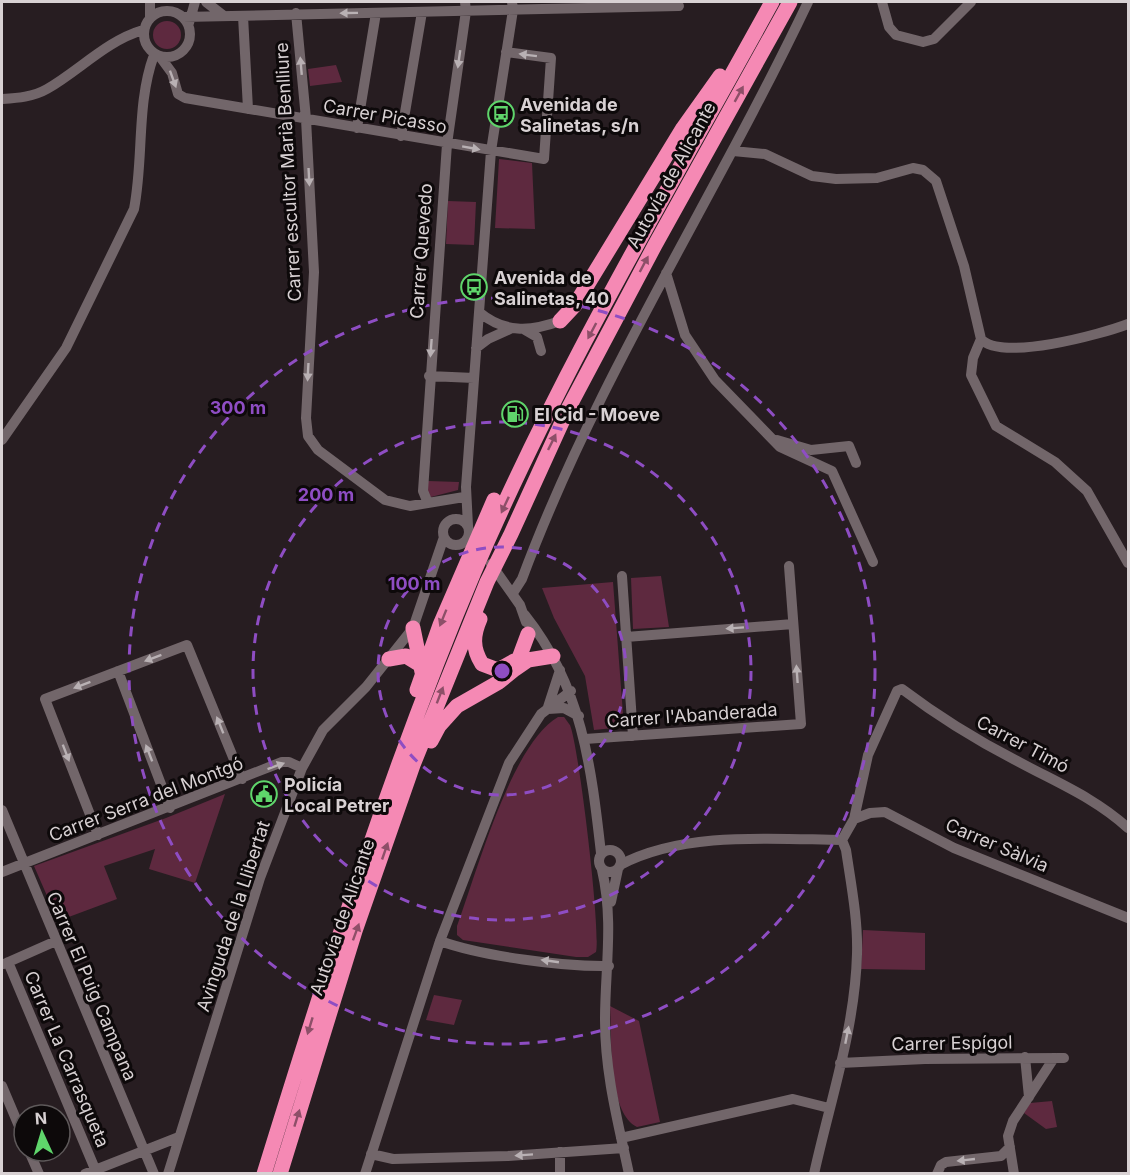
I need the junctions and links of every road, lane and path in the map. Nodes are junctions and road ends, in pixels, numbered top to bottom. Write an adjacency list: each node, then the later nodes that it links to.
1 (150, 2): 21 (street)
2 (195, 2): 22 (street)
3 (206, 2): 19 (street)
4 (406, 2): 15 (street)
5 (772, 2): 23 (highway, Autovía de Alicante)
6 (790, 2): 61 (highway, Autovía de Alicante, one-way to 6)
7 (808, 2): 34 (street)
8 (882, 2): 9 (street)
9 (971, 2)
10 (552, 5): 11 (street); 13 (street)
11 (648, 5): 14 (street)
12 (465, 6): 13 (street); 16 (street); 32 (street, Carrer Quevedo, one-way to 32)
13 (512, 6): 25 (street)
14 (679, 6)
15 (400, 12): 16 (street); 18 (street)
16 (422, 12): 31 (street)
17 (296, 13): 18 (street, one-way to 17); 20 (street); 29 (street, Carrer escultor Marià Benlliure, one-way to 17)
18 (376, 13): 30 (street)
19 (224, 16): 20 (street); 22 (street)
20 (243, 16): 28 (street)
21 (150, 17): 22 (street); 24 (street)
22 (188, 20): 26 (street)
23 (761, 21): 37 (highway); 53 (highway, Autovía de Alicante, one-way to 53)
24 (143, 30): 26 (street); 27 (street)
25 (506, 52): 33 (street); 33 (street, Carrer Picasso, one-way to 25)
26 (158, 56): 28 (street, Carrer Picasso, one-way to 28); 47 (street)
27 (2, 99)
28 (248, 109): 29 (street, Carrer Picasso)
29 (306, 119): 30 (street, Carrer Picasso); 51 (street, Carrer escultor Marià Benlliure, one-way to 51)
30 (357, 128): 31 (street, Carrer Picasso)
31 (401, 136): 32 (street, Carrer Picasso)
32 (447, 144): 33 (street, Carrer Picasso, one-way to 33); 44 (street, Carrer Quevedo, one-way to 44)
33 (491, 151): 36 (street)
34 (732, 151): 35 (street); 41 (street)
35 (666, 273): 46 (street); 62 (street)
36 (479, 312): 39 (street); 42 (street)
37 (560, 321): 40 (street)
38 (1128, 324): 41 (street)
39 (510, 329): 40 (street); 42 (street)
40 (525, 330): 43 (street)
41 (981, 339): 57 (street)
42 (476, 348): 45 (street)
43 (541, 351)
44 (429, 376): 45 (street); 51 (street, Carrer Quevedo)
45 (474, 378): 49 (street)
46 (774, 439): 48 (street); 56 (street)
47 (2, 440)
48 (856, 463)
49 (465, 492): 51 (street, Carrer escultor Marià Benlliure); 52 (street, Avinguda de la Llibertat); 53 (street)
50 (494, 500): 53 (highway)
51 (428, 503)
52 (450, 519): 53 (street); 54 (street, Avinguda de la Llibertat)
53 (476, 536): 55 (street); 55 (street, Avinguda de la Llibertat); 61 (highway, Autovía de Alicante); 62 (street)
54 (444, 537): 55 (street); 58 (street, Avinguda de la Llibertat)
55 (459, 544): 58 (street, Avinguda de la Llibertat)
56 (873, 562)
57 (1128, 563)
58 (436, 565): 65 (street, Avinguda de la Llibertat)
59 (789, 567): 64 (street)
60 (622, 576): 67 (street)
61 (480, 577): 68 (highway); 71 (highway, one-way to 71); 80 (highway, Autovía de Alicante); 83 (highway, Autovía de Alicante, one-way to 61)
62 (513, 593): 63 (street)
63 (525, 615): 66 (street); 69 (street)
64 (793, 624): 67 (street, one-way to 67); 78 (street, Carrer l'Abanderada, one-way to 64)
65 (414, 628): 70 (street, Avinguda de la Llibertat); 71 (highway)
66 (528, 634): 68 (highway); 69 (street)
67 (626, 637): 78 (street)
68 (522, 653): 72 (highway)
69 (553, 656): 72 (highway); 73 (street)
70 (389, 659): 71 (highway); 81 (street, Avinguda de la Llibertat)
71 (421, 669): 80 (highway)
72 (515, 669): 83 (highway)
73 (560, 670): 75 (street); 76 (street)
74 (118, 671): 82 (street, one-way to 74); 84 (street, one-way to 74); 89 (street, one-way to 89)
75 (570, 691): 76 (street); 77 (street)
76 (547, 709): 77 (street); 100 (street)
77 (579, 716): 79 (street)
78 (633, 736): 79 (street, Carrer l'Abanderada)
79 (585, 739): 86 (street)
80 (400, 757): 122 (highway, Autovía de Alicante, one-way to 122)
81 (302, 768): 82 (street, Carrer Serra del Montgó, one-way to 81); 111 (street, Avinguda de la Llibertat)
82 (242, 779): 84 (street, Carrer Serra del Montgó)
83 (407, 789): 123 (highway, Autovía de Alicante, one-way to 83)
84 (170, 808): 89 (street, Carrer Serra del Montgó)
85 (2, 810): 94 (street, Carrer El Puig Campana)
86 (597, 813): 91 (street); 92 (street)
87 (854, 819): 88 (street, Carrer Timó); 90 (street); 99 (street, Carrer Sàlvia)
88 (1128, 828)
89 (98, 835): 94 (street, Carrer Serra del Montgó)
90 (842, 840): 93 (street); 105 (street, one-way to 90)
91 (616, 852): 92 (street); 93 (street); 95 (street)
92 (601, 853): 96 (street)
93 (648, 855): 95 (street)
94 (23, 864): 97 (street, Carrer Serra del Montgó); 101 (street, Carrer El Puig Campana)
95 (619, 867): 96 (street); 98 (street)
96 (602, 870): 98 (street)
97 (2, 872)
98 (609, 911): 103 (street)
99 (1128, 918)
100 (440, 941): 103 (street, one-way to 100); 116 (street)
101 (56, 942): 102 (street); 114 (street, Carrer El Puig Campana)
102 (5, 963): 119 (street, Carrer La Carrasqueta)
103 (609, 966): 112 (street)
104 (1025, 1062): 105 (street, Carrer Espígol); 106 (street); 106 (street, Carrer Espígol); 108 (street)
105 (840, 1063): 109 (street)
106 (1045, 1072): 108 (street)
107 (2, 1086): 110 (street)
108 (1029, 1097): 113 (street)
109 (829, 1108): 112 (street); 127 (street)
110 (12, 1110)
111 (179, 1137): 114 (street); 121 (street, Avinguda de la Llibertat)
112 (623, 1143): 115 (street); 126 (street)
113 (1010, 1147): 117 (street); 118 (street)
114 (143, 1150): 119 (street); 120 (street, Carrer El Puig Campana)
115 (560, 1152): 116 (street, one-way to 116); 125 (street)
116 (371, 1154): 124 (street)
117 (1001, 1156): 118 (street); 128 (street, one-way to 128)
118 (1013, 1170)
119 (90, 1171)
120 (154, 1173)
121 (168, 1173)
122 (264, 1173)
123 (280, 1173)
124 (365, 1173)
125 (560, 1173)
126 (629, 1173)
127 (814, 1173)
128 (937, 1173)

